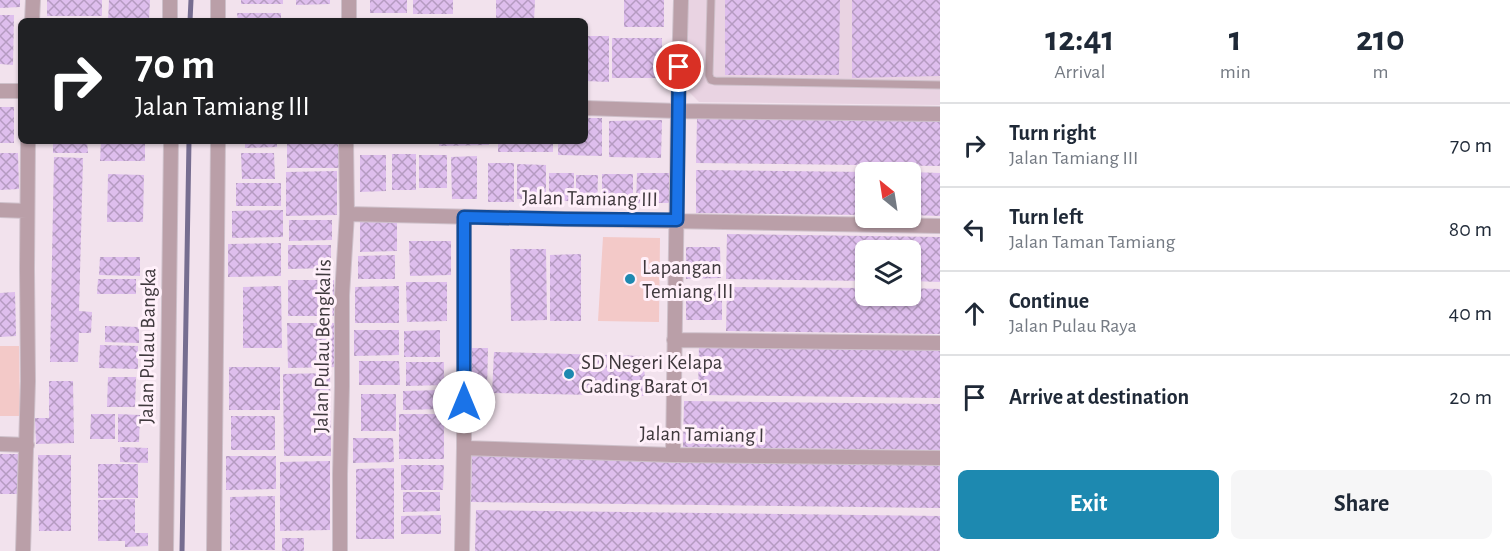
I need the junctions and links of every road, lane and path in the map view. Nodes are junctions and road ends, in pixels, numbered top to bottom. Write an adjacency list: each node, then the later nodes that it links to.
1 (33, 0): 7 (street)
2 (170, 0): 8 (street)
3 (218, 0): 9 (street)
4 (349, 0): 10 (street)
5 (681, 0): 15 (street)
6 (711, 0): 11 (lane)
7 (32, 18)
8 (170, 18)
9 (218, 18)
10 (349, 18)
11 (940, 86)
12 (0, 90): 13 (street)
13 (18, 91)
14 (588, 108): 15 (street)
15 (678, 111): 16 (street); 25 (street)
16 (940, 114)
17 (28, 144): 22 (street)
18 (171, 144): 35 (street, Jalan Pulau Bangka)
19 (218, 144): 36 (street)
20 (346, 144): 23 (street, Jalan Pulau Bengkalis)
21 (0, 210): 22 (street)
22 (27, 211): 30 (street)
23 (347, 214): 24 (street, Jalan Tamiang III); 37 (street, Jalan Pulau Bengkalis)
24 (464, 217): 25 (street, Jalan Tamiang III); 31 (street)
25 (677, 220): 26 (street, Jalan Tamiang III); 27 (street)
26 (940, 226)
27 (674, 340): 28 (street); 32 (street)
28 (940, 343)
29 (0, 444): 30 (street)
30 (27, 445): 34 (street)
31 (464, 448): 32 (street, Jalan Tamiang I); 38 (street)
32 (673, 455): 33 (street, Jalan Tamiang I)
33 (940, 458)
34 (23, 551)
35 (166, 551)
36 (214, 551)
37 (340, 551)
38 (462, 551)

